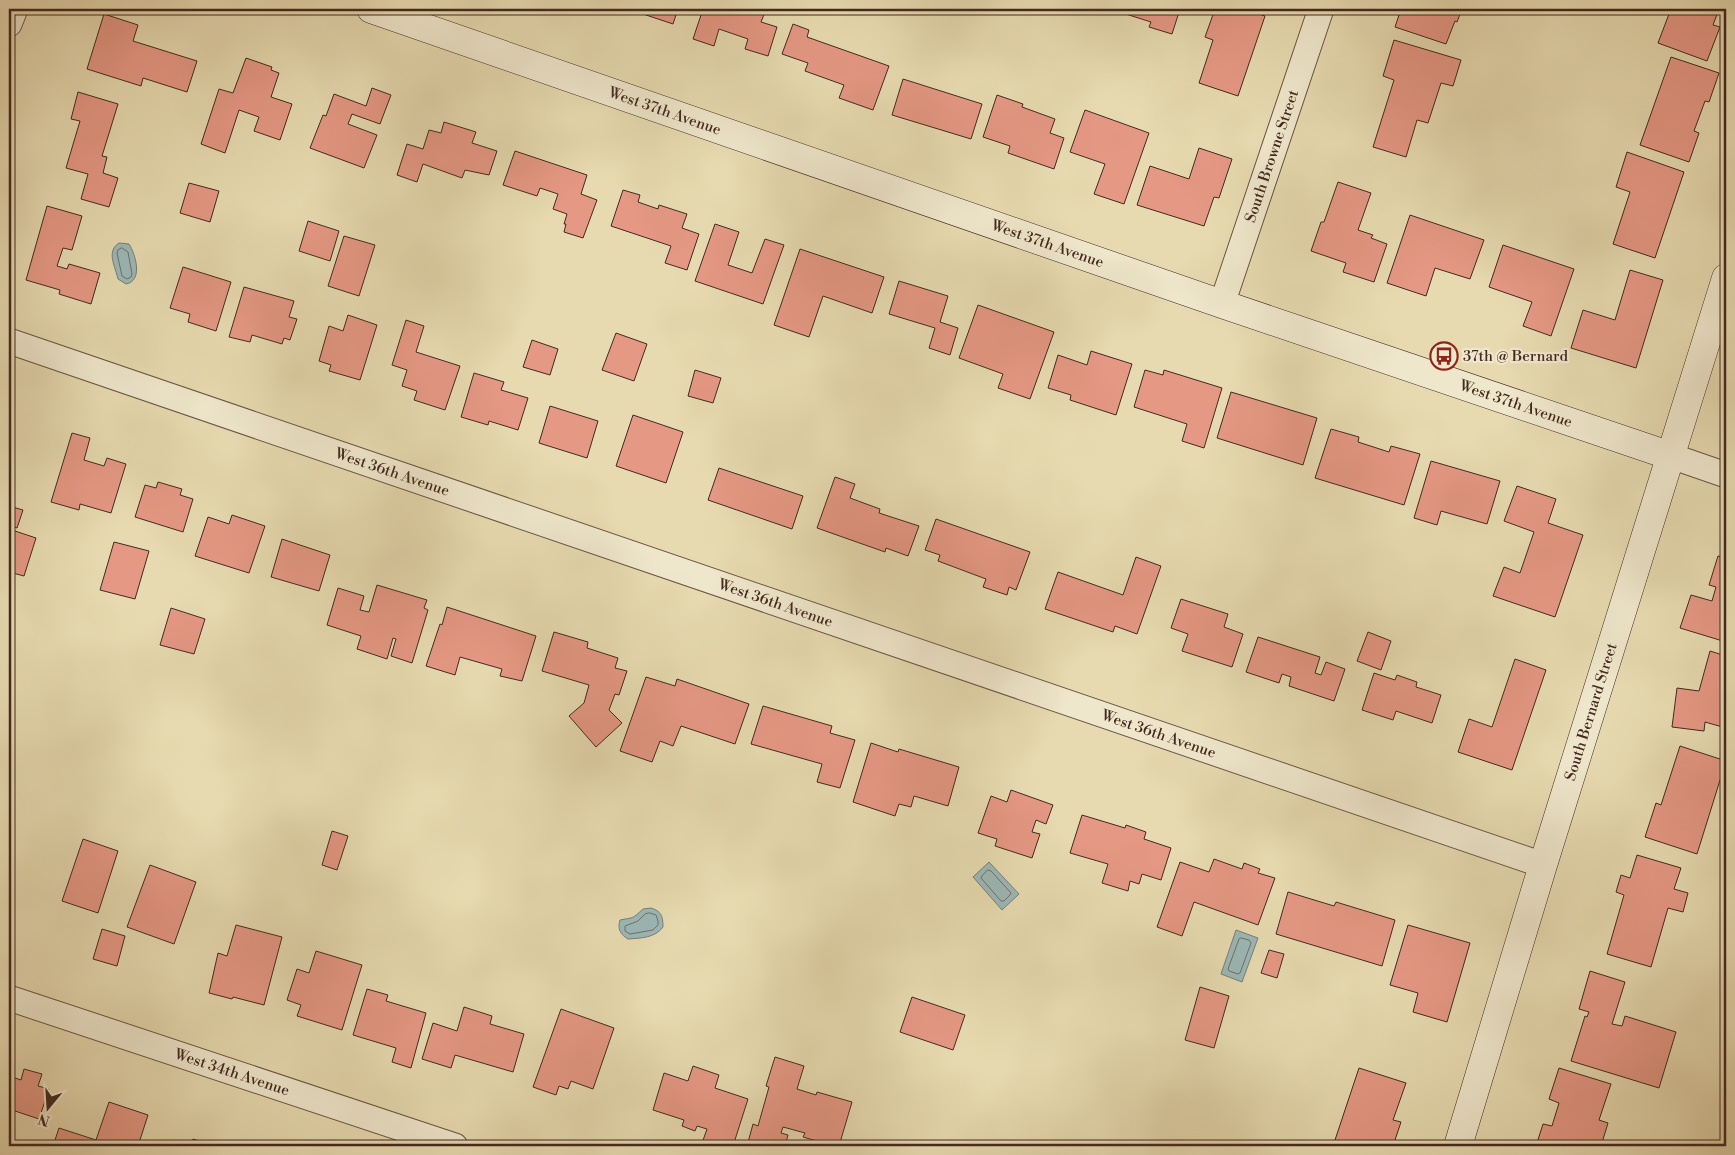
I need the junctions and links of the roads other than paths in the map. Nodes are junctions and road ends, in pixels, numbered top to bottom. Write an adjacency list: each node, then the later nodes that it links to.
1 (15, 9): 4 (street)
2 (372, 9): 6 (street, West 37th Avenue)
3 (1321, 9): 6 (street, South Browne Street)
4 (9, 24)
5 (1726, 278): 8 (street, South Bernard Street)
6 (1222, 304): 8 (street, West 37th Avenue)
7 (9, 341): 10 (street, West 36th Avenue)
8 (1671, 456): 9 (street, West 37th Avenue); 10 (street, South Bernard Street)
9 (1726, 475)
10 (1543, 865): 13 (street, South Bernard Street)
11 (9, 998): 12 (street, West 34th Avenue)
12 (455, 1146)
13 (1458, 1146)

